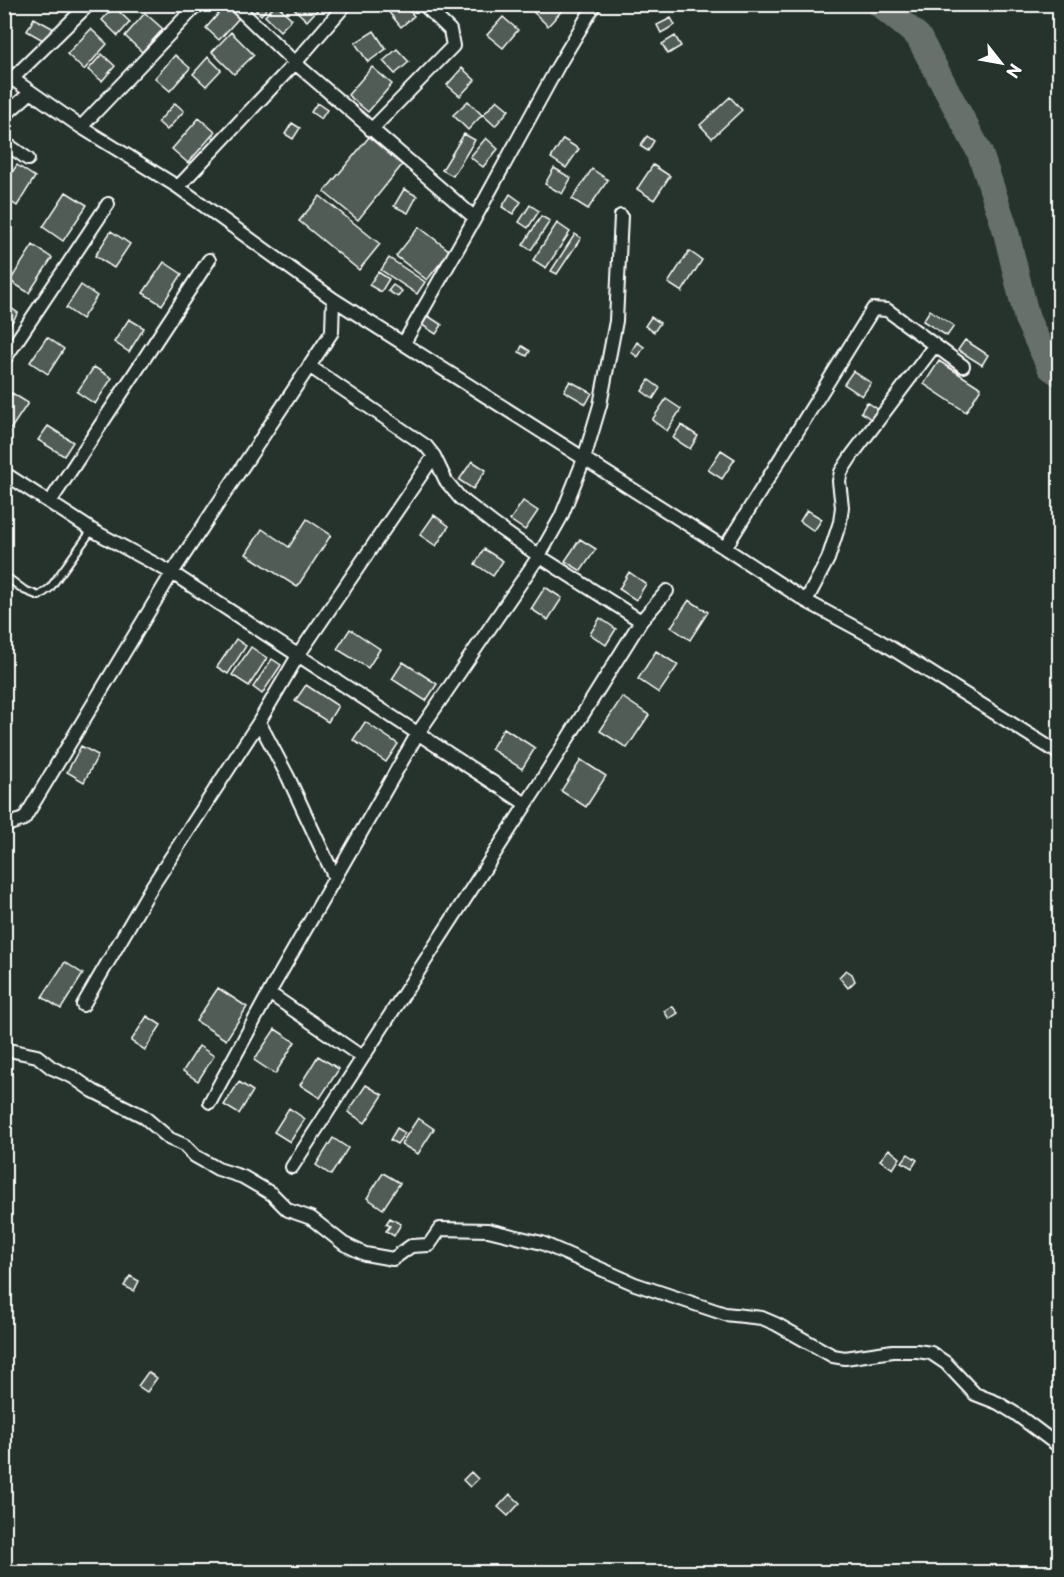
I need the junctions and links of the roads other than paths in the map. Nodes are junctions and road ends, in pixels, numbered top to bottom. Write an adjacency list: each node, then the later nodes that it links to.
1 (88, 4): 8 (street)
2 (198, 4): 11 (street)
3 (234, 4): 7 (street)
4 (346, 4): 7 (street)
5 (423, 4): 12 (street)
6 (595, 4): 18 (street)
7 (295, 63): 12 (street); 15 (street)
8 (9, 76): 9 (street)
9 (31, 92): 10 (street); 11 (street)
10 (4, 116)
11 (81, 127): 15 (street)
12 (371, 130): 18 (street)
13 (4, 151): 14 (street)
14 (28, 159)
15 (178, 187): 20 (street)
16 (108, 204): 23 (street)
17 (621, 216): 27 (street)
18 (476, 218): 21 (street)
19 (209, 260): 29 (street)
20 (333, 299): 21 (street); 24 (street)
21 (404, 343): 27 (street)
22 (936, 345): 25 (street); 31 (street); 36 (street)
23 (4, 360)
24 (309, 366): 26 (street); 33 (street)
25 (963, 366)
26 (435, 456): 32 (street); 38 (street)
27 (584, 459): 31 (street); 32 (street)
28 (4, 473): 29 (street)
29 (50, 502): 30 (street)
30 (92, 530): 33 (street); 34 (lane)
31 (725, 548): 36 (street)
32 (539, 556): 37 (street); 40 (street)
33 (172, 573): 38 (street); 43 (street)
34 (4, 575)
35 (667, 591): 37 (street)
36 (806, 602): 41 (street)
37 (641, 621): 42 (street)
38 (299, 654): 39 (street); 40 (street)
39 (259, 722): 44 (street); 46 (street)
40 (418, 733): 42 (street); 44 (street)
41 (1059, 754)
42 (526, 804): 48 (street)
43 (4, 826)
44 (335, 878): 45 (street)
45 (269, 993): 48 (street); 49 (street)
46 (83, 1005)
47 (4, 1049): 51 (street)
48 (362, 1057): 50 (street)
49 (210, 1102)
50 (292, 1167)
51 (1059, 1447)

